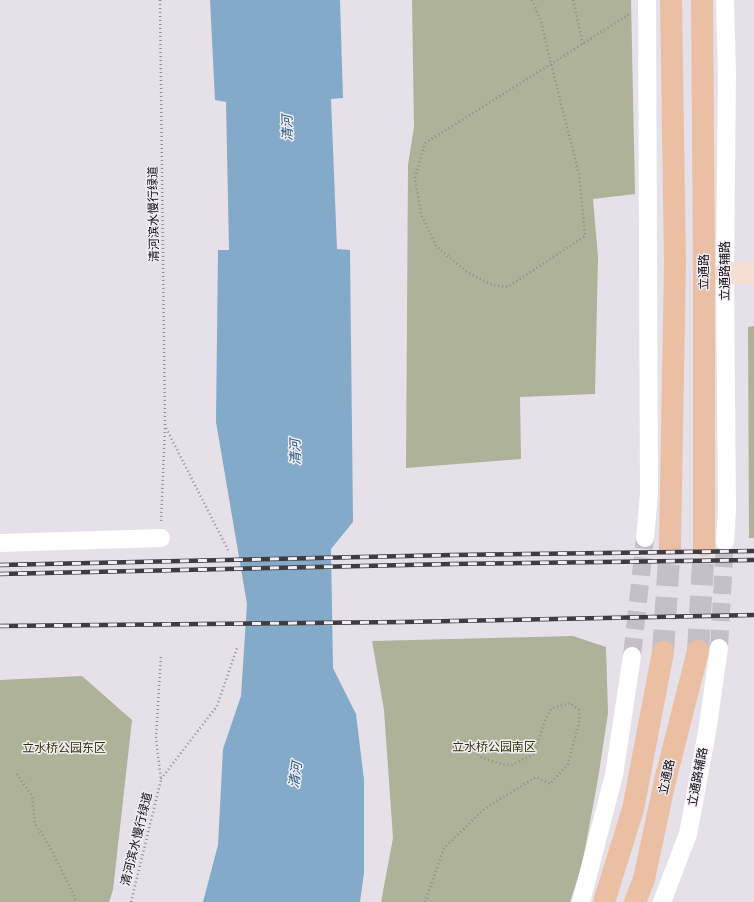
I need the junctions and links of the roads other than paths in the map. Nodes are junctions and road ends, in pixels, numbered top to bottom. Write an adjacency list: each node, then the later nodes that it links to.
1 (671, 0): 11 (main road)
2 (702, 0): 12 (main road, 立通路)
3 (725, 0): 5 (street, 立通路辅路)
4 (647, 2): 8 (street)
5 (725, 273): 6 (street); 9 (street, 立通路辅路)
6 (754, 273)
7 (161, 538): 10 (street)
8 (645, 538)
9 (726, 542)
10 (0, 543)
11 (670, 544)
12 (704, 545)
13 (719, 648): 20 (street, 立通路辅路)
14 (698, 651): 19 (main road, 立通路)
15 (663, 652): 18 (main road)
16 (632, 656): 17 (street)
17 (581, 902)
18 (604, 902)
19 (635, 902)
20 (662, 902)

